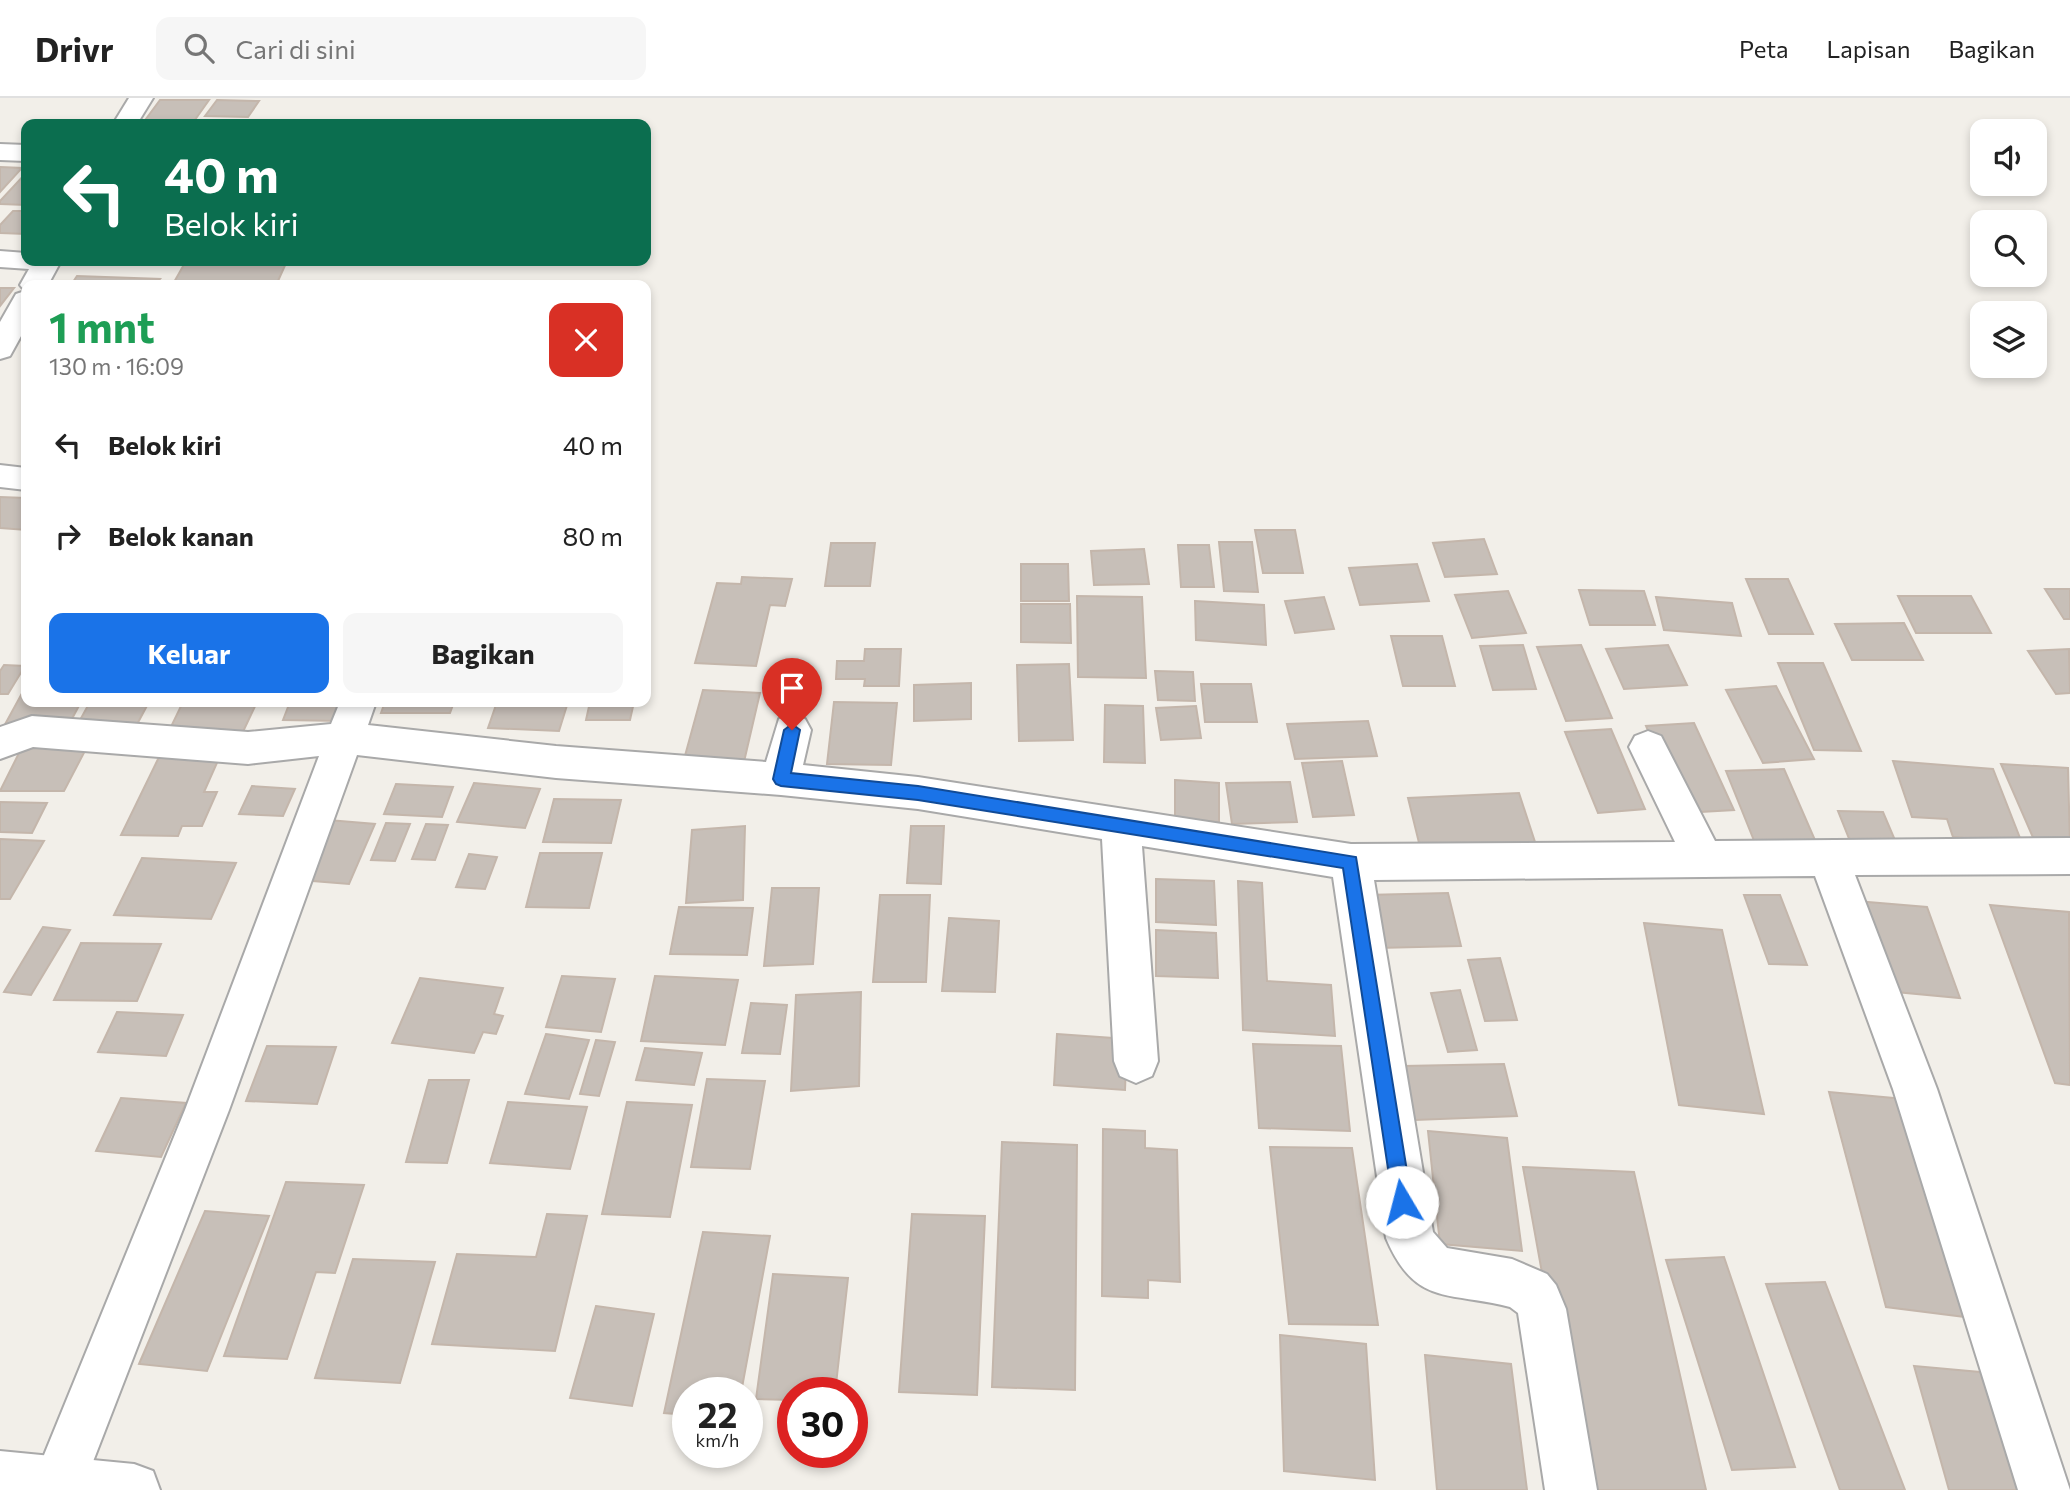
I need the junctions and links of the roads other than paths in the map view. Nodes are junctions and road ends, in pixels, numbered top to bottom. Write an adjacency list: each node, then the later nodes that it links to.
1 (141, 98): 2 (street)
2 (128, 119)
3 (0, 152): 4 (street)
4 (21, 153)
5 (0, 259): 6 (street)
6 (21, 261)
7 (21, 309): 8 (street)
8 (0, 349)
9 (0, 476): 10 (street)
10 (21, 478)
11 (351, 720): 13 (street); 15 (street); 23 (street)
12 (792, 730): 15 (street)
13 (0, 743)
14 (1648, 747): 19 (street)
15 (781, 779): 16 (street)
16 (1121, 825): 20 (street); 21 (street)
17 (2070, 856): 18 (street)
18 (1828, 858): 19 (street); 26 (street)
19 (1704, 859): 20 (street)
20 (1350, 862): 25 (street)
21 (1136, 1061)
22 (0, 1476): 23 (street)
23 (59, 1482): 24 (street)
24 (134, 1490)
25 (1571, 1490)
26 (2044, 1490)

